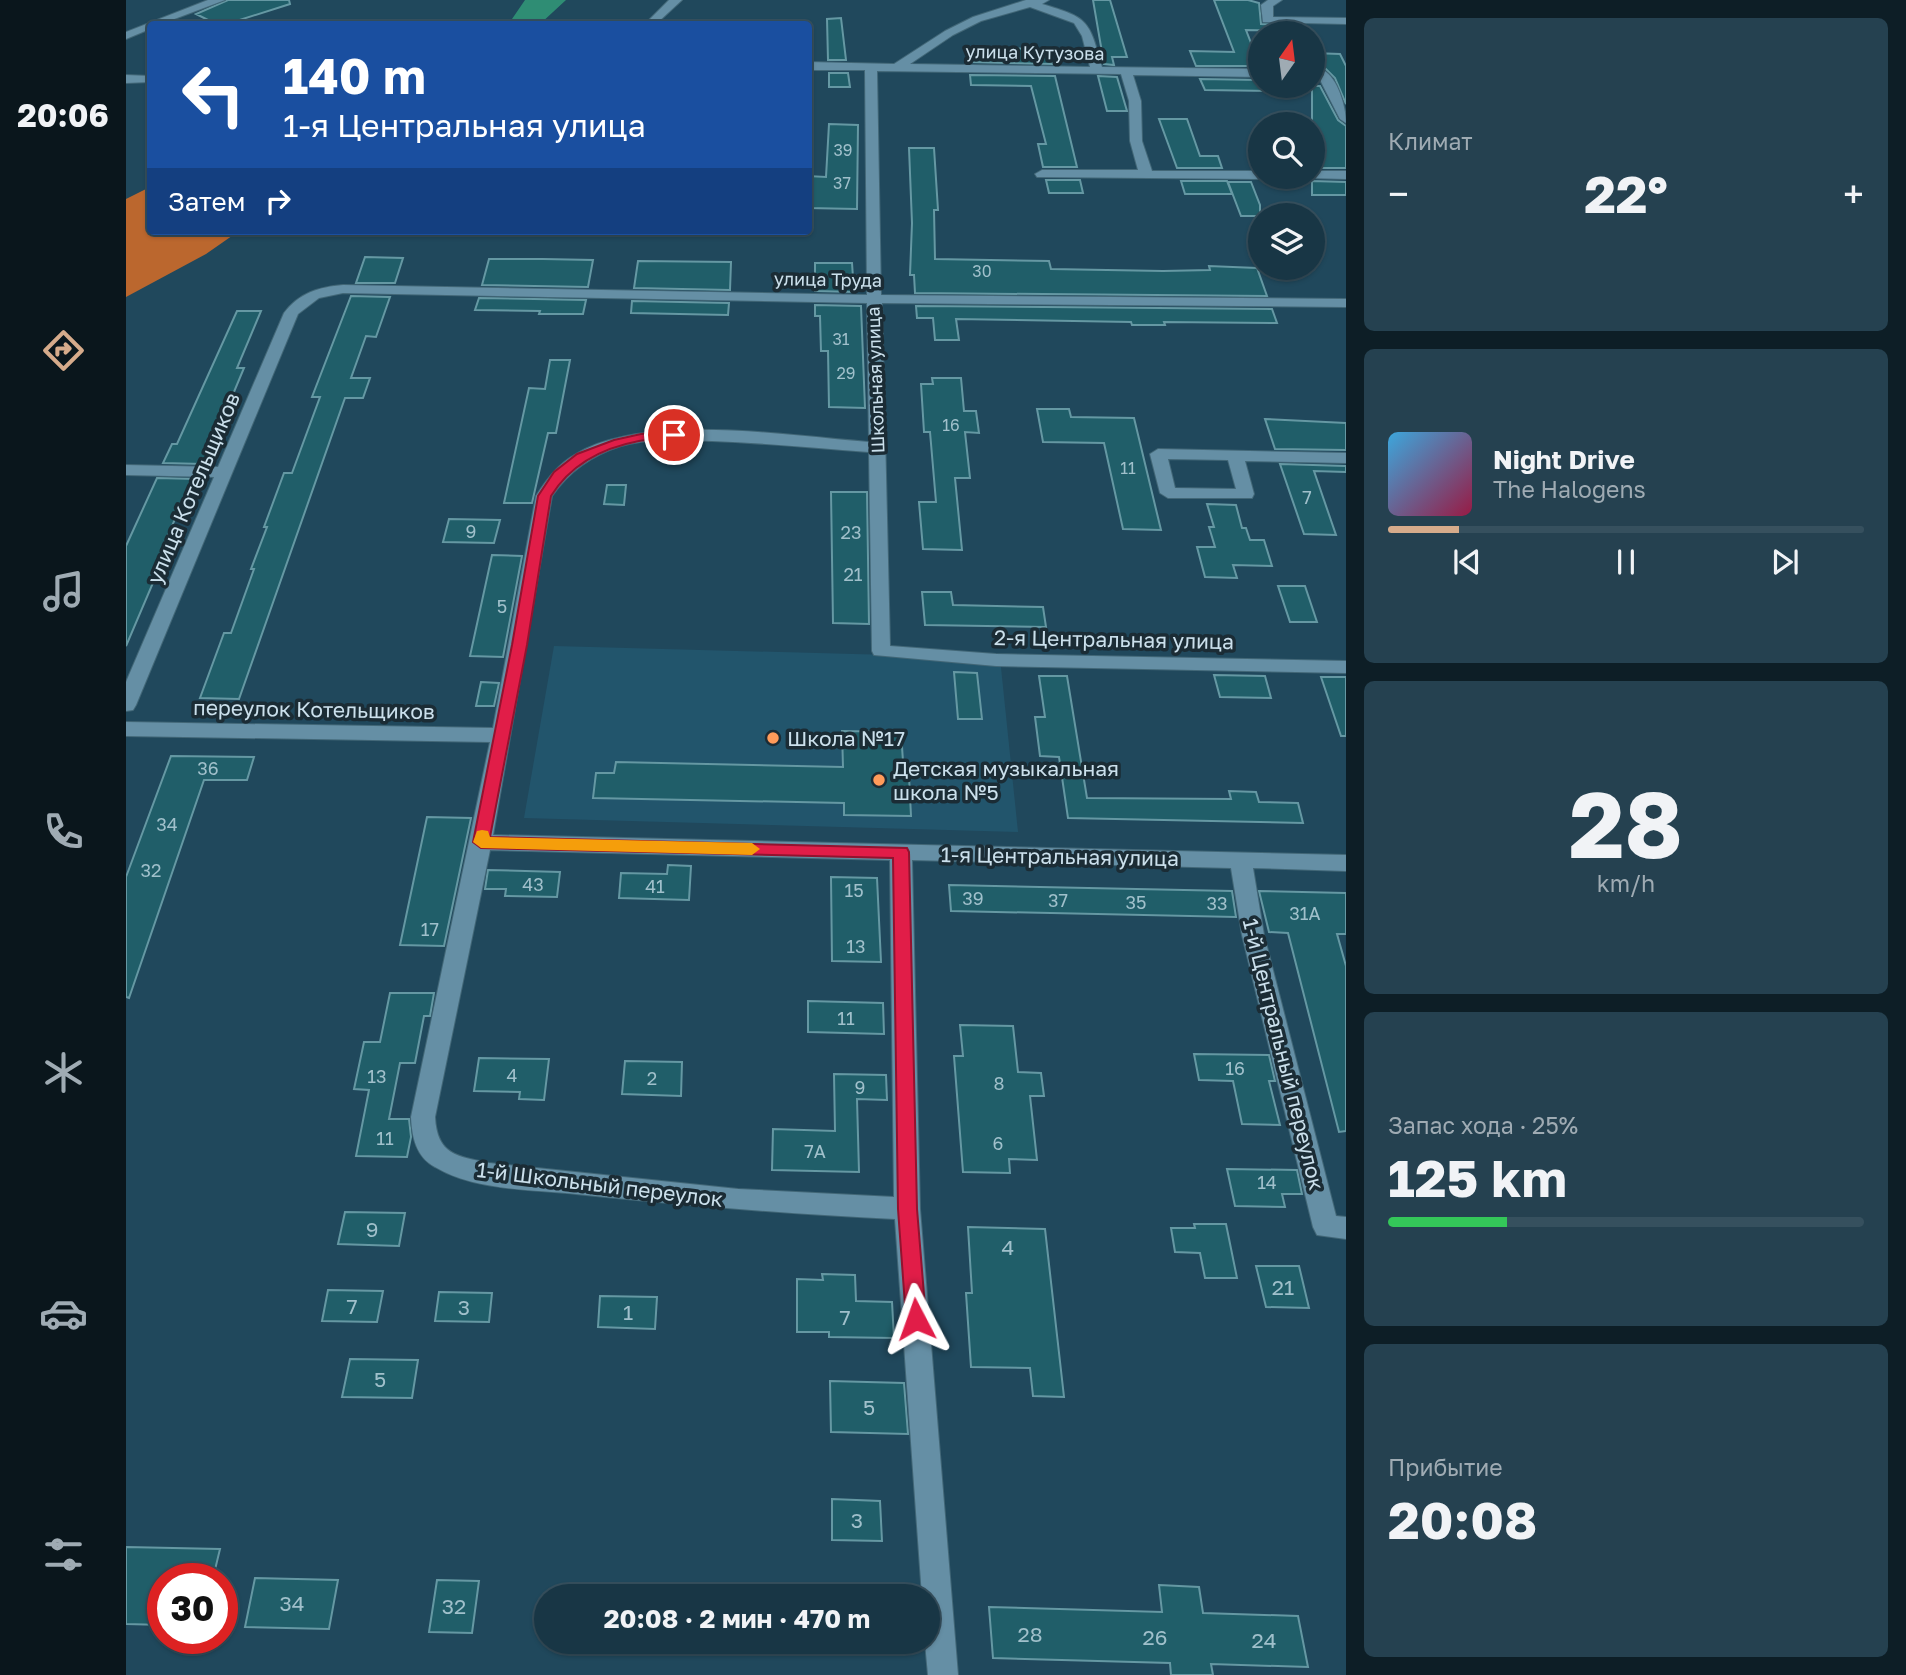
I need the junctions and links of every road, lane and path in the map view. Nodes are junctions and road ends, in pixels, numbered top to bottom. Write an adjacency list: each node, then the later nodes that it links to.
1 (219, 0): 6 (street)
2 (676, 0): 7 (street)
3 (1018, 0): 5 (street)
4 (1276, 0): 8 (street)
5 (1038, 2): 13 (street); 14 (street)
6 (162, 21)
7 (653, 21)
8 (1346, 22)
9 (147, 27): 10 (street)
10 (126, 36)
11 (812, 66): 12 (street, улица Кутузова)
12 (871, 67): 13 (street, улица Кутузова); 27 (street, Школьная улица)
13 (896, 68): 14 (street, улица Кутузова)
14 (1097, 71): 15 (street, улица Кутузова)
15 (1126, 71): 16 (street, улица Кутузова); 22 (street)
16 (1248, 73)
17 (1325, 76): 20 (street)
18 (126, 79): 19 (street)
19 (147, 79)
20 (1346, 119)
21 (1042, 174): 22 (street)
22 (1146, 174): 23 (street)
23 (1248, 175)
24 (1325, 175): 25 (street)
25 (1346, 175)
26 (311, 295): 27 (street, улица Труда); 33 (street, улица Котельщиков)
27 (872, 299): 28 (street, улица Труда); 29 (street, Школьная улица)
28 (1346, 303)
29 (878, 448): 34 (street, Школьная улица); 38 (street, 1-й Школьный переулок)
30 (1235, 456): 30 (street); 31 (street)
31 (1346, 458)
32 (126, 470): 33 (street)
33 (224, 472): 36 (street, улица Котельщиков)
34 (881, 652): 35 (street, 2-я Центральная улица)
35 (1346, 667)
36 (126, 705)
37 (126, 729): 38 (street, переулок Котельщиков)
38 (502, 735): 39 (street, 1-й Школьный переулок)
39 (481, 842): 40 (street, 1-я Центральная улица); 43 (street, 1-й Школьный переулок)
40 (901, 852): 41 (street, 1-я Центральная улица); 43 (street)
41 (1241, 861): 42 (street, 1-я Центральная улица); 44 (street, 1-й Центральный переулок)
42 (1346, 863)
43 (908, 1209): 45 (street)
44 (1346, 1228)
45 (943, 1675)

